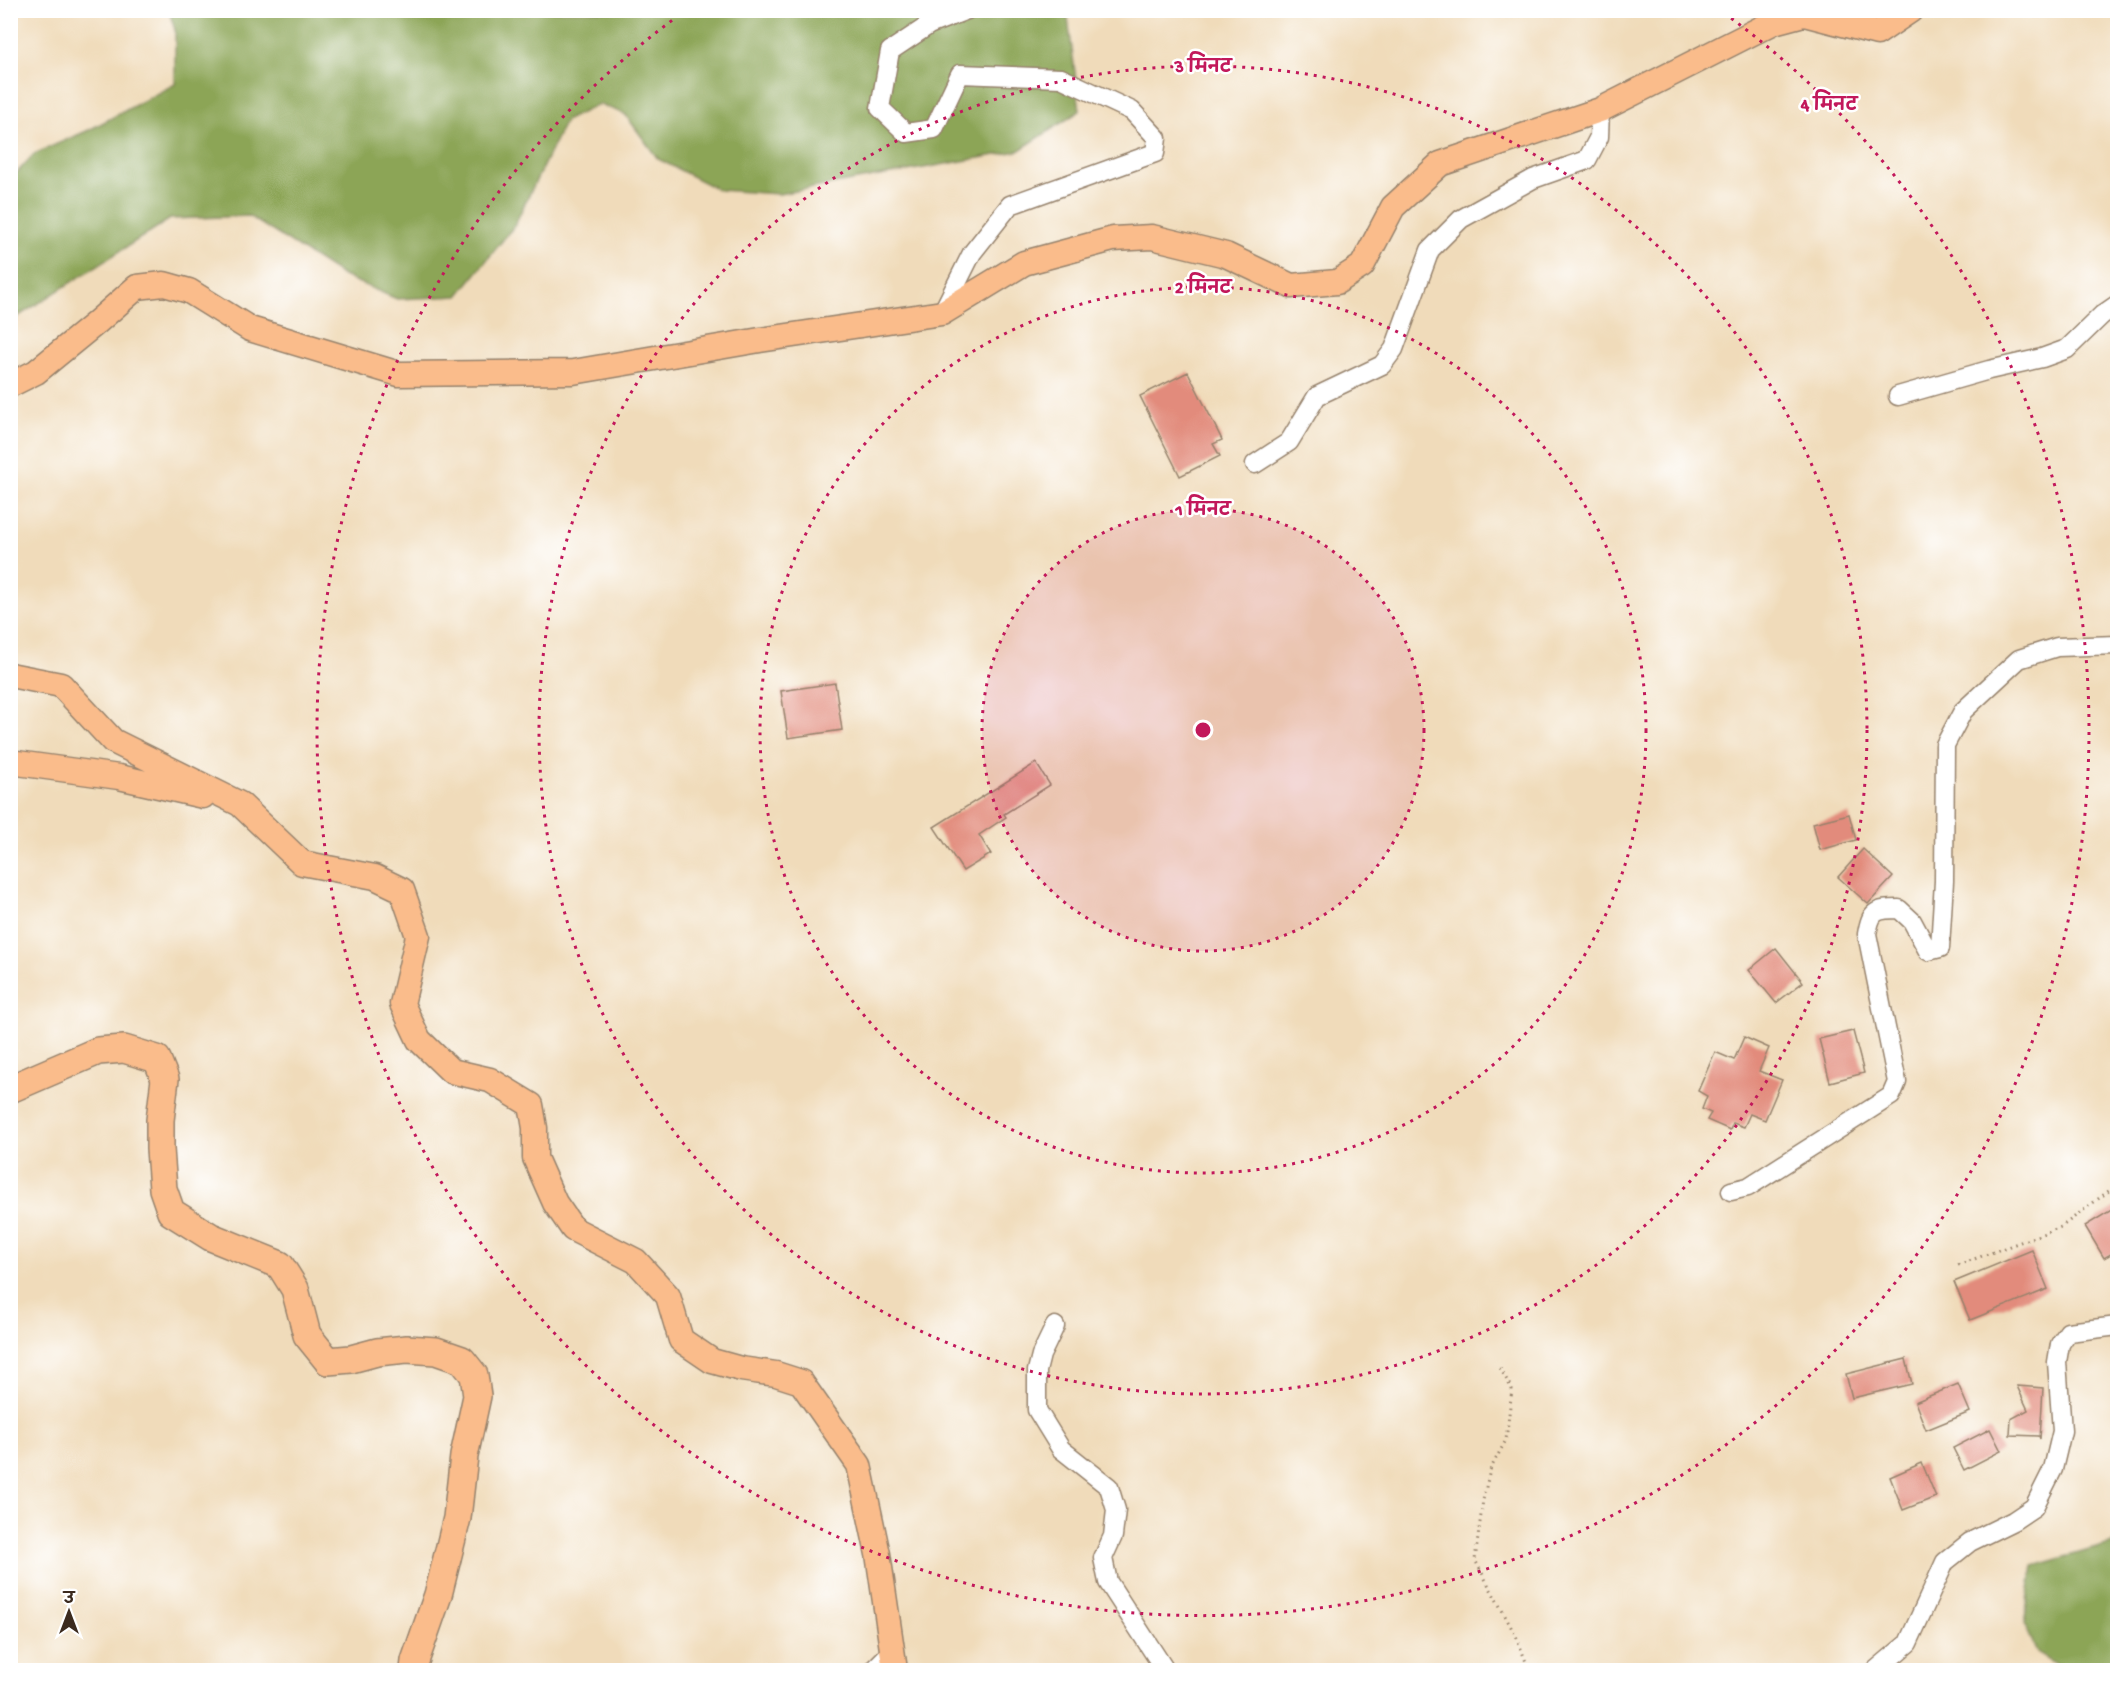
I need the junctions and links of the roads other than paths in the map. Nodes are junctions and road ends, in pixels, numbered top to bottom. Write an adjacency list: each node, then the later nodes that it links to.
1 (967, 10): 5 (street)
2 (1911, 10): 3 (main road)
3 (1600, 110): 5 (main road); 8 (street)
4 (2118, 304): 7 (street)
5 (942, 313): 6 (main road)
6 (10, 385)
7 (1898, 396)
8 (1255, 464)
9 (2118, 645): 14 (street)
10 (10, 675): 12 (main road)
11 (10, 762): 12 (main road)
12 (241, 805): 17 (main road)
13 (10, 1089): 18 (highway)
14 (1731, 1191)
15 (1054, 1326): 20 (street)
16 (2118, 1326): 21 (street)
17 (894, 1661): 19 (street)
18 (414, 1671)
19 (873, 1671)
20 (1165, 1671)
21 (1876, 1671)

